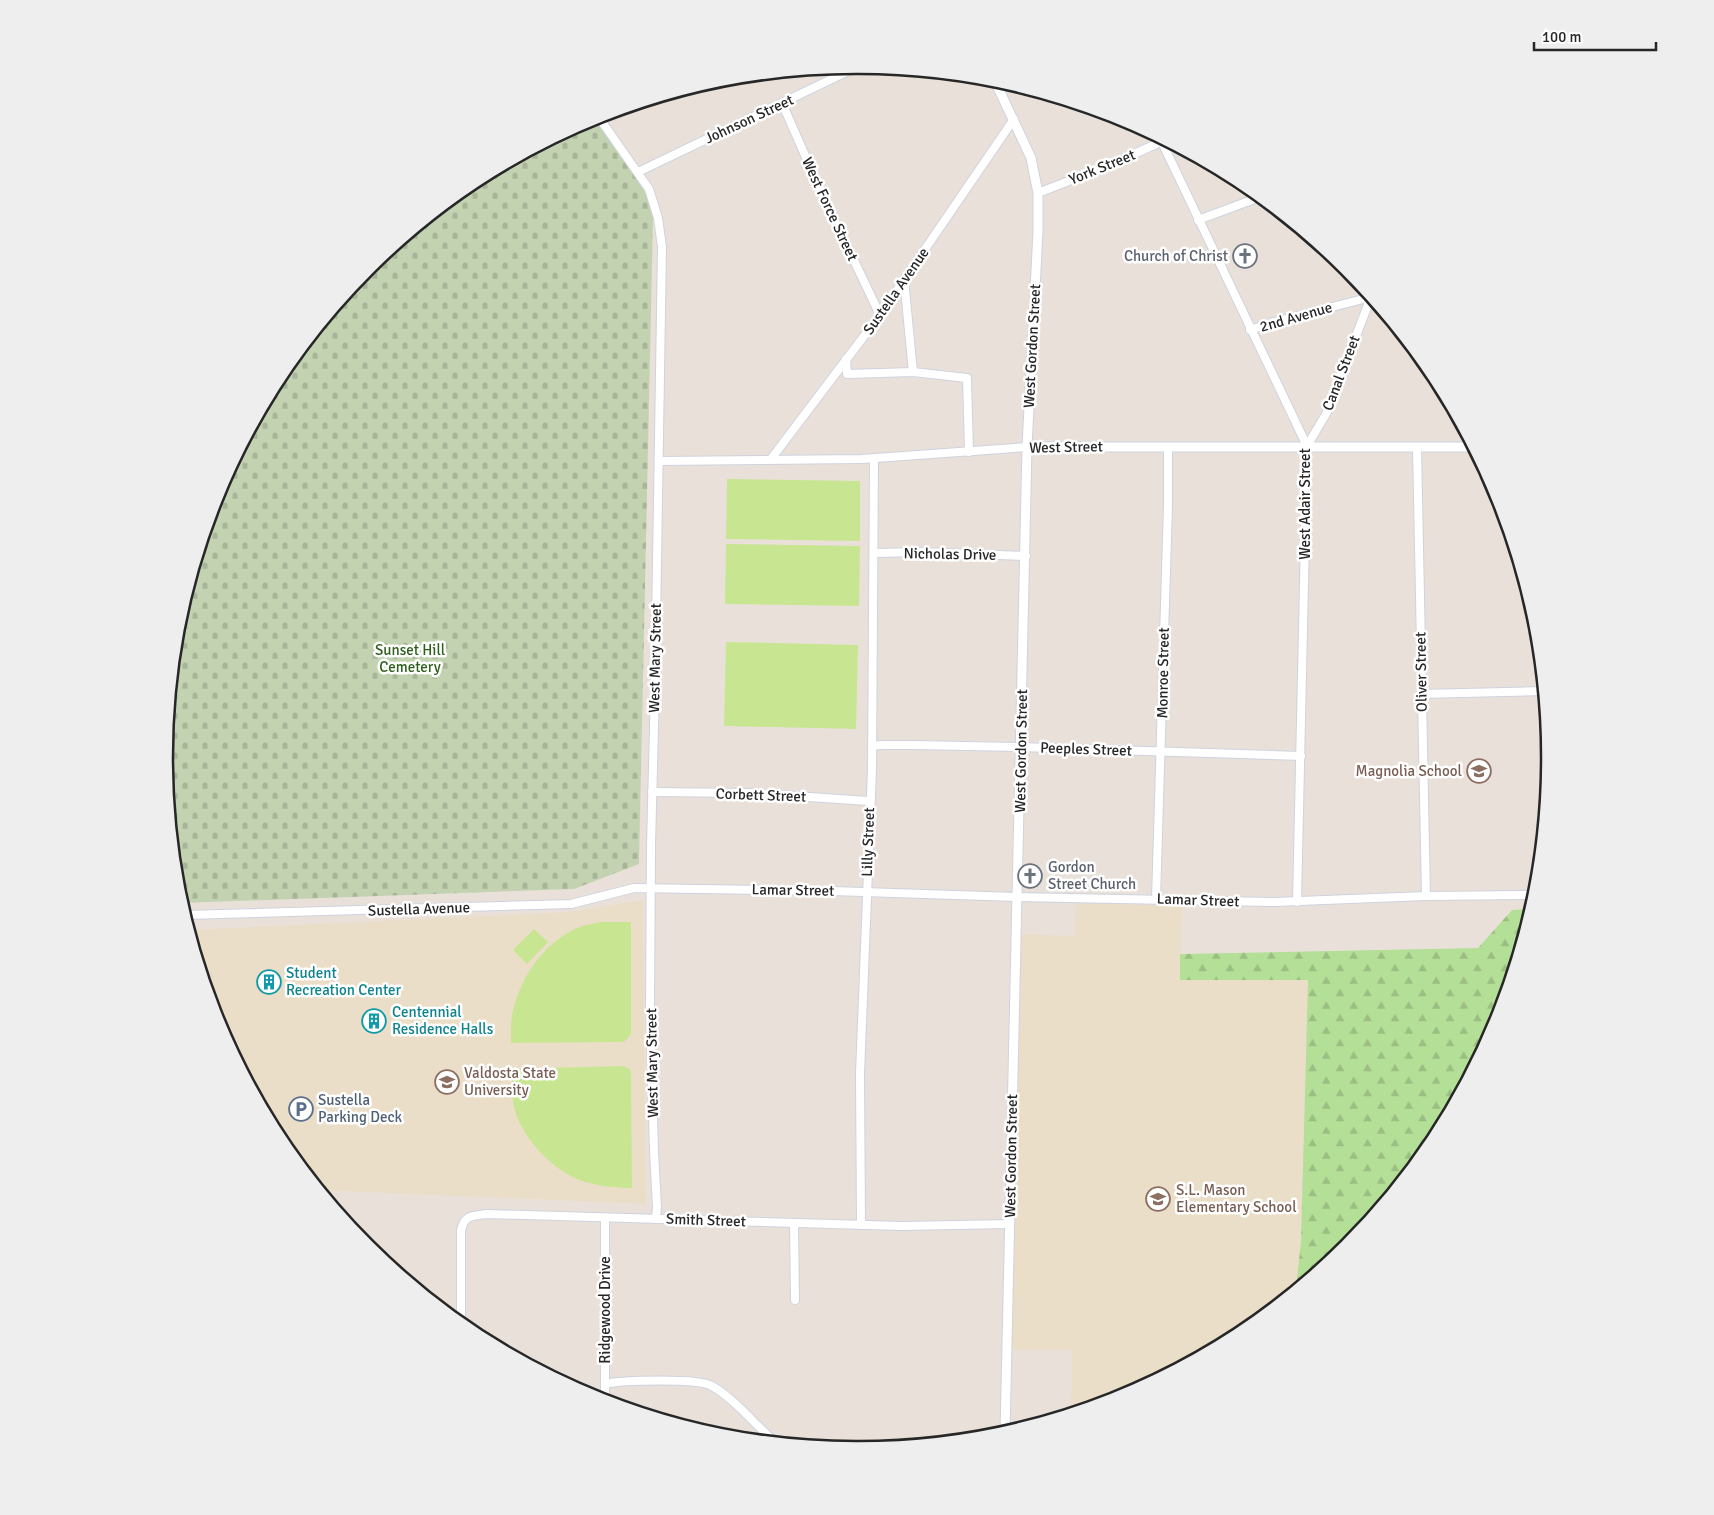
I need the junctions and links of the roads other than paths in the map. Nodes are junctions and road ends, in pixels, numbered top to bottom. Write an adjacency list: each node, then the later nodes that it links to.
1 (842, 74): 3 (street, Johnson Street)
2 (999, 89): 4 (street, West Gordon Street)
3 (782, 103): 8 (street, Johnson Street); 15 (street, West Force Street)
4 (1014, 119): 9 (street, West Gordon Street); 12 (street, Sustella Avenue)
5 (603, 123): 8 (street, West Mary Street)
6 (1156, 143): 9 (street, York Street)
7 (1165, 147): 11 (street, West Adair Street)
8 (638, 172): 27 (street, West Mary Street)
9 (1038, 193): 20 (street, West Gordon Street)
10 (1251, 199): 11 (street)
11 (1198, 220): 16 (street, West Adair Street)
12 (904, 279): 15 (street, Sustella Avenue); 18 (street)
13 (1363, 299): 16 (street, 2nd Avenue)
14 (1368, 304): 19 (street, Canal Street)
15 (880, 315): 17 (street, Sustella Avenue)
16 (1250, 330): 19 (street, West Adair Street)
17 (846, 359): 18 (street); 25 (street, Sustella Avenue)
18 (913, 372): 24 (street)
19 (1307, 446): 21 (street, West Street); 22 (street, West Street); 35 (street, West Adair Street)
20 (1027, 447): 21 (street, West Street); 24 (street, West Street); 29 (street, West Gordon Street)
21 (1168, 447): 34 (street, Monroe Street)
22 (1417, 447): 23 (street, West Street); 31 (street, Oliver Street)
23 (1466, 447)
24 (969, 452): 26 (street, West Street)
25 (771, 459): 26 (street, West Street); 27 (street, West Street)
26 (874, 459): 28 (street, Lilly Street)
27 (659, 461): 36 (street, West Mary Street)
28 (874, 553): 29 (street, Nicholas Drive); 32 (street, Lilly Street)
29 (1026, 556): 33 (street, West Gordon Street)
30 (1537, 691): 31 (street)
31 (1420, 694): 41 (street, Oliver Street)
32 (872, 746): 33 (street, Peeples Street); 37 (street, Lilly Street)
33 (1020, 747): 34 (street, Peeples Street); 42 (street, West Gordon Street)
34 (1161, 751): 35 (street, Peeples Street); 43 (street, Monroe Street)
35 (1301, 756): 44 (street, West Adair Street)
36 (652, 792): 37 (street, Corbett Street); 38 (street, West Mary Street)
37 (870, 801): 39 (street, Lilly Street)
38 (650, 890): 39 (street, Lamar Street); 45 (street, Sustella Avenue); 47 (street, West Mary Street)
39 (867, 892): 42 (street, Lamar Street); 49 (street, Lilly Street)
40 (1527, 895): 41 (street, Lamar Street)
41 (1426, 896): 44 (street, Lamar Street)
42 (1017, 897): 43 (street, Lamar Street); 50 (street, West Gordon Street)
43 (1156, 899): 44 (street, Lamar Street)
44 (1297, 902)
45 (192, 915)
46 (605, 1218): 47 (street, Smith Street); 52 (street, Smith Street); 53 (street, Ridgewood Drive)
47 (656, 1219): 48 (street, Smith Street)
48 (794, 1223): 49 (street, Smith Street); 51 (street)
49 (861, 1224): 50 (street, Smith Street)
50 (1010, 1224): 55 (street, West Gordon Street)
51 (795, 1300)
52 (461, 1314)
53 (605, 1384): 54 (street, Ridgewood Drive); 56 (street)
54 (605, 1393)
55 (1005, 1425)
56 (767, 1435)

